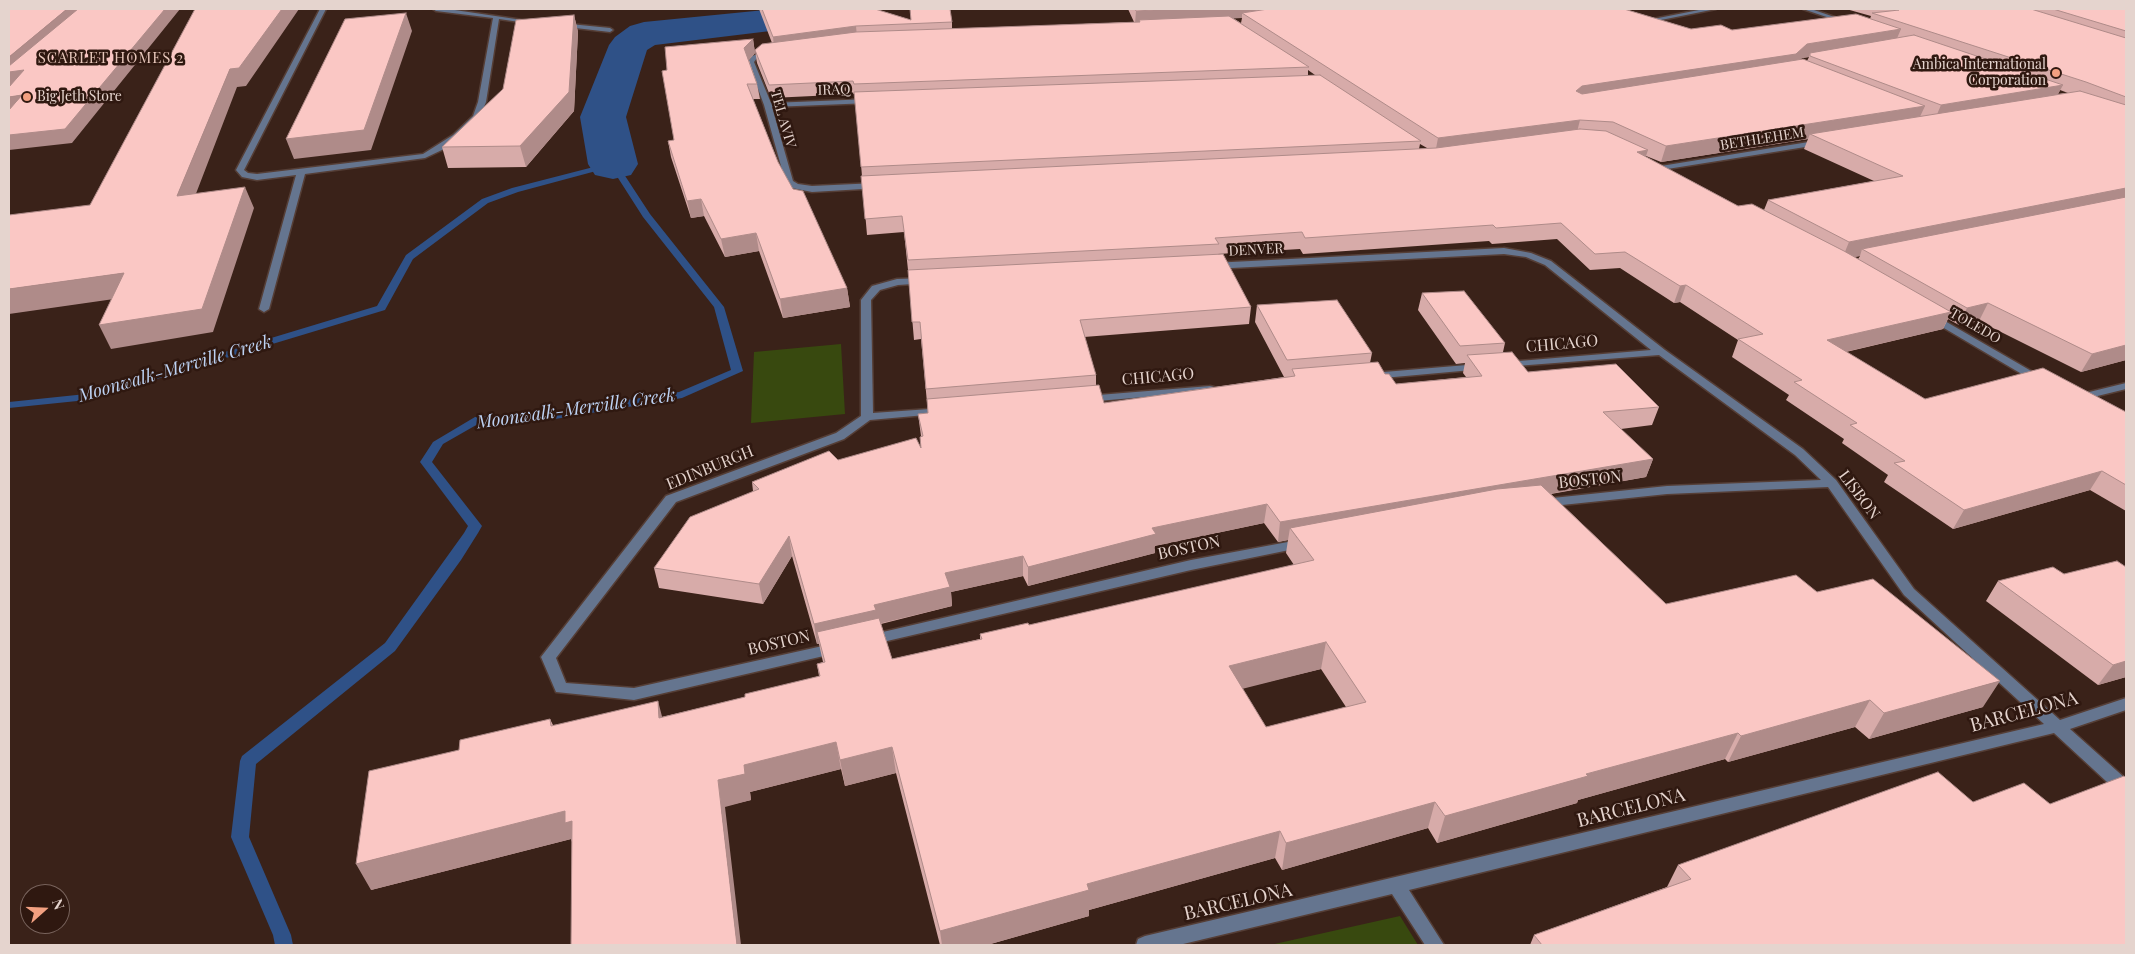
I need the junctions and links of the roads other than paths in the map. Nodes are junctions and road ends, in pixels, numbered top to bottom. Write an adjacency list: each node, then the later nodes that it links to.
1 (323, 9): 15 (street)
2 (436, 9): 5 (street)
3 (1712, 9): 6 (street)
4 (1806, 9): 9 (street)
5 (496, 18): 7 (street); 15 (street)
6 (1640, 22)
7 (544, 23)
8 (553, 24): 10 (street)
9 (1855, 25)
10 (610, 30)
11 (778, 50): 13 (street, TEL AVIV)
12 (877, 101): 13 (street, IRAQ)
13 (768, 105): 17 (street, TEL AVIV)
14 (1826, 141): 16 (street, BETHLEHEM)
15 (301, 172): 21 (street)
16 (1678, 177)
17 (891, 185)
18 (1504, 251): 19 (street, DENVER); 23 (street, LISBON)
19 (1205, 266)
20 (936, 280): 31 (street)
21 (264, 309)
22 (1918, 309): 25 (street, TOLEDO)
23 (1661, 352): 24 (street, CHICAGO); 32 (street, LISBON)
24 (1363, 377)
25 (2047, 384)
26 (2126, 386): 29 (street)
27 (1224, 388): 28 (street, CHICAGO)
28 (1075, 400)
29 (2088, 407)
30 (956, 410): 31 (street)
31 (867, 417): 35 (street, EDINBURGH)
32 (1832, 482): 33 (street, BOSTON); 37 (street, LISBON)
33 (1530, 504)
34 (1317, 541): 35 (street, BOSTON)
35 (562, 688)
36 (2126, 704): 37 (street, BARCELONA)
37 (2056, 727): 38 (street, LISBON); 39 (street, BARCELONA)
38 (2126, 789)
39 (1397, 886): 40 (street, BARCELONA); 41 (street)
40 (1144, 945)
41 (1435, 945)

